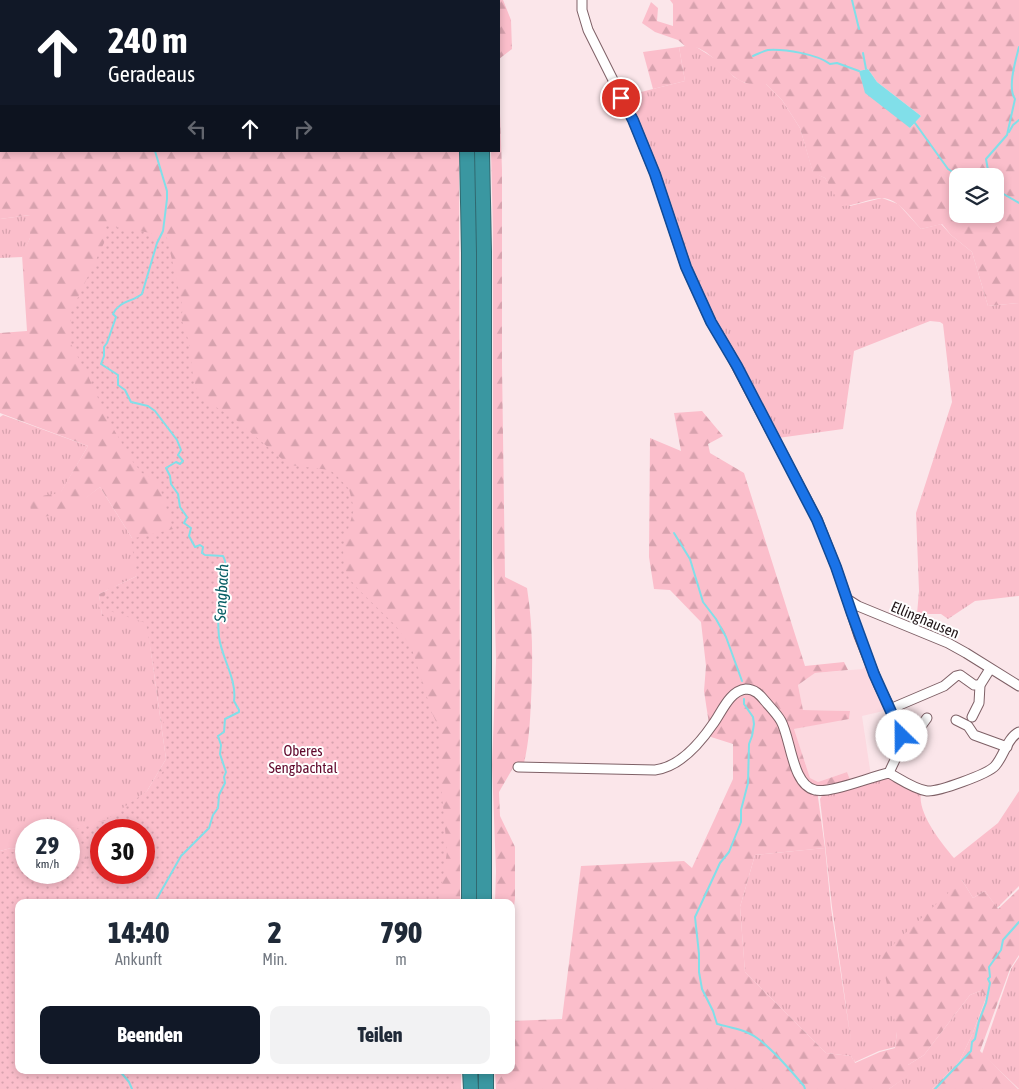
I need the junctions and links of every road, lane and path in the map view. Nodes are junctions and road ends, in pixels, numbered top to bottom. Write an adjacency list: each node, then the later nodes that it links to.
1 (582, 0): 4 (street)
2 (467, 152): 17 (highway)
3 (482, 152): 18 (highway)
4 (847, 599): 5 (street, Ellinghausen); 8 (street)
5 (990, 669): 6 (street); 7 (street, Ellinghausen)
6 (980, 685): 8 (street); 9 (street)
7 (1018, 685)
8 (890, 709): 13 (street)
9 (972, 717)
10 (927, 718): 13 (street)
11 (956, 720): 14 (street)
12 (1019, 732): 14 (street)
13 (902, 736): 16 (street)
14 (1007, 747): 16 (street)
15 (518, 767): 16 (street)
16 (889, 773)
17 (469, 899)
18 (484, 899)
19 (470, 1074): 21 (highway)
20 (486, 1074): 22 (highway)
21 (471, 1089)
22 (486, 1089)

